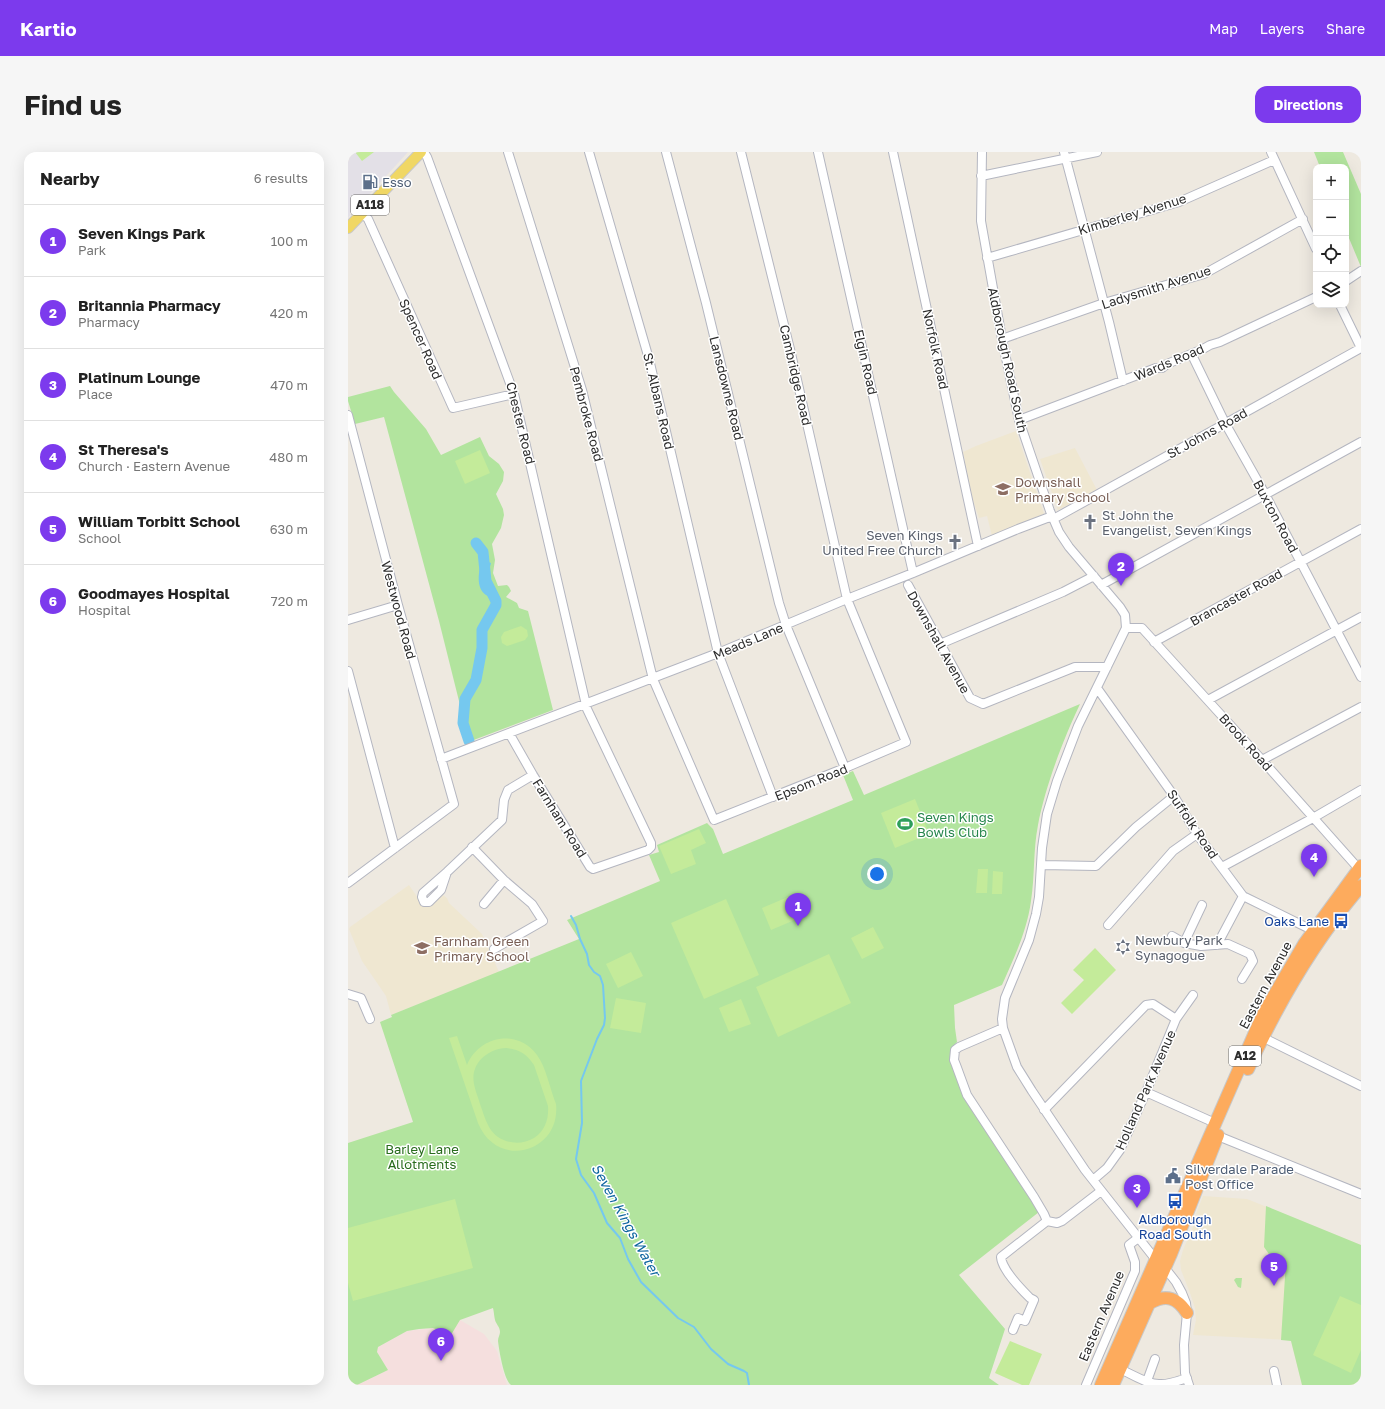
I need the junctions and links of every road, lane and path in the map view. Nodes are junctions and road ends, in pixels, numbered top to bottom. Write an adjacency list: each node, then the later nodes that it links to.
1 (422, 152): 13 (main road, A118); 28 (street, Chester Road)
2 (508, 152): 55 (street, Pembroke Road)
3 (589, 152): 51 (street, St. Albans Road)
4 (666, 152): 46 (street, Lansdowne Road)
5 (741, 152): 42 (street, Cambridge Road)
6 (818, 152): 38 (street, Elgin Road)
7 (893, 152): 36 (street, Norfolk Road)
8 (982, 152): 12 (street, Aldborough Road South)
9 (1097, 152): 10 (street)
10 (1064, 155): 12 (street); 16 (street)
11 (1273, 156): 14 (street); 16 (street, Kimberley Avenue)
12 (981, 176): 18 (street, Aldborough Road South)
13 (362, 213): 15 (main road, A118); 28 (street, Spencer Road)
14 (1303, 219): 17 (street); 22 (street, Ladysmith Avenue)
15 (348, 228)
16 (1084, 229): 18 (street, Kimberley Avenue); 22 (street)
17 (1313, 241)
18 (987, 258): 24 (street, Aldborough Road South)
19 (1361, 271): 20 (street)
20 (1349, 279)
21 (1313, 298): 26 (street, Wards Road)
22 (1104, 303): 24 (street, Ladysmith Avenue); 27 (street)
23 (1341, 308): 25 (street)
24 (1002, 339): 30 (street, Aldborough Road South)
25 (1361, 348): 31 (street, St Johns Road)
26 (1192, 355): 27 (street, Wards Road); 31 (street, Buxton Road)
27 (1123, 381): 30 (street, Wards Road)
28 (514, 394): 58 (street, Chester Road)
29 (348, 415): 43 (street, Westwood Road)
30 (1019, 420): 34 (street, Aldborough Road South)
31 (1225, 423): 33 (street, Buxton Road); 34 (street, St Johns Road)
32 (1361, 442): 33 (street)
33 (1265, 494): 37 (street, Buxton Road); 41 (street)
34 (1052, 518): 36 (street, Meads Lane); 39 (street, Aldborough Road South)
35 (1361, 529): 37 (street, Brancaster Road)
36 (978, 546): 38 (street, Meads Lane)
37 (1300, 561): 48 (street, Buxton Road); 49 (street, Brancaster Road)
38 (913, 573): 42 (street, Meads Lane)
39 (1094, 576): 41 (street, Aldborough Road South); 50 (street)
40 (908, 585): 50 (street, Downshall Avenue)
41 (1101, 585): 47 (street, Aldborough Road South)
42 (847, 599): 46 (street, Meads Lane); 61 (street, Cambridge Road)
43 (398, 605): 45 (street); 62 (street, Westwood Road)
44 (1361, 618): 48 (street)
45 (348, 620)
46 (786, 625): 51 (street, Meads Lane); 64 (street, Lansdowne Road)
47 (1126, 628): 49 (street, Brook Road); 52 (street)
48 (1337, 631): 54 (street, Buxton Road); 57 (street)
49 (1154, 642): 57 (street, Brook Road)
50 (940, 644): 52 (street, Downshall Avenue)
51 (718, 654): 55 (street, Meads Lane); 68 (street, St. Albans Road)
52 (1106, 667): 56 (street)
53 (348, 671): 73 (street)
54 (1361, 677)
55 (653, 679): 58 (street, Meads Lane); 70 (street, Pembroke Road)
56 (1097, 688): 67 (street, Suffolk Road); 75 (street)
57 (1208, 700): 63 (street, Brook Road)
58 (586, 704): 60 (street, Meads Lane); 72 (street, Chester Road)
59 (1361, 707): 63 (street)
60 (509, 733): 62 (street, Meads Lane); 65 (street, Farnham Road)
61 (906, 742): 64 (street, Epsom Road)
62 (441, 759): 73 (street, Westwood Road)
63 (1262, 760): 69 (street, Brook Road)
64 (846, 768): 68 (street, Epsom Road)
65 (533, 775): 72 (street, Farnham Road); 74 (street)
66 (1361, 790): 69 (street)
67 (1174, 796): 71 (street, Suffolk Road); 75 (street)
68 (773, 797): 70 (street, Epsom Road)
69 (1313, 818): 76 (street); 77 (street, Brook Road)
70 (714, 820)
71 (1198, 834): 76 (street, Suffolk Road); 85 (street)
72 (651, 847)
73 (395, 848): 80 (street)
74 (472, 848): 78 (street); 79 (street)
75 (1042, 865): 96 (street)
76 (1222, 867): 82 (street, Suffolk Road)
77 (1360, 868): 86 (highway, Eastern Avenue / A12)
78 (447, 872)
79 (504, 880): 83 (street); 90 (street)
80 (348, 883)
81 (1360, 888): 97 (highway, Eastern Avenue / A12)
82 (1243, 896): 86 (street, Suffolk Road); 89 (street)
83 (484, 904)
84 (1202, 905): 88 (street)
85 (1108, 925)
86 (1314, 931): 101 (highway, Eastern Avenue / A12)
87 (1172, 936): 88 (street)
88 (1184, 943): 89 (street)
89 (1217, 945): 91 (street)
90 (494, 949)
91 (1242, 979)
92 (348, 994): 94 (street)
93 (1193, 995): 95 (street, Holland Park Avenue)
94 (370, 1019)
95 (1176, 1020): 99 (street, Holland Park Avenue); 100 (street)
96 (1003, 1028): 100 (street); 106 (street)
97 (1262, 1037): 98 (street); 102 (highway, Eastern Avenue / A12)
98 (1361, 1086)
99 (1146, 1092): 101 (street); 103 (street, Holland Park Avenue)
100 (1044, 1110): 103 (street)
101 (1215, 1123): 108 (highway, Eastern Avenue / A12)
102 (1218, 1136): 105 (street); 108 (highway, Eastern Avenue / A12)
103 (1093, 1180): 104 (street)
104 (1101, 1191): 106 (street); 107 (street)
105 (1361, 1194)
106 (1047, 1220): 111 (street)
107 (1138, 1238): 108 (street); 117 (street, Eastern Avenue)
108 (1160, 1264): 109 (highway, A12); 110 (street); 118 (highway, A12)
109 (1150, 1303): 110 (highway); 113 (highway, A12)
110 (1186, 1313): 115 (street)
111 (1012, 1330)
112 (1155, 1360): 116 (street)
113 (1120, 1369): 116 (street); 119 (highway, A12)
114 (1274, 1371): 120 (street)
115 (1188, 1381): 116 (street)
116 (1150, 1383)
117 (1086, 1385)
118 (1101, 1385)
119 (1113, 1385)
120 (1277, 1385)

